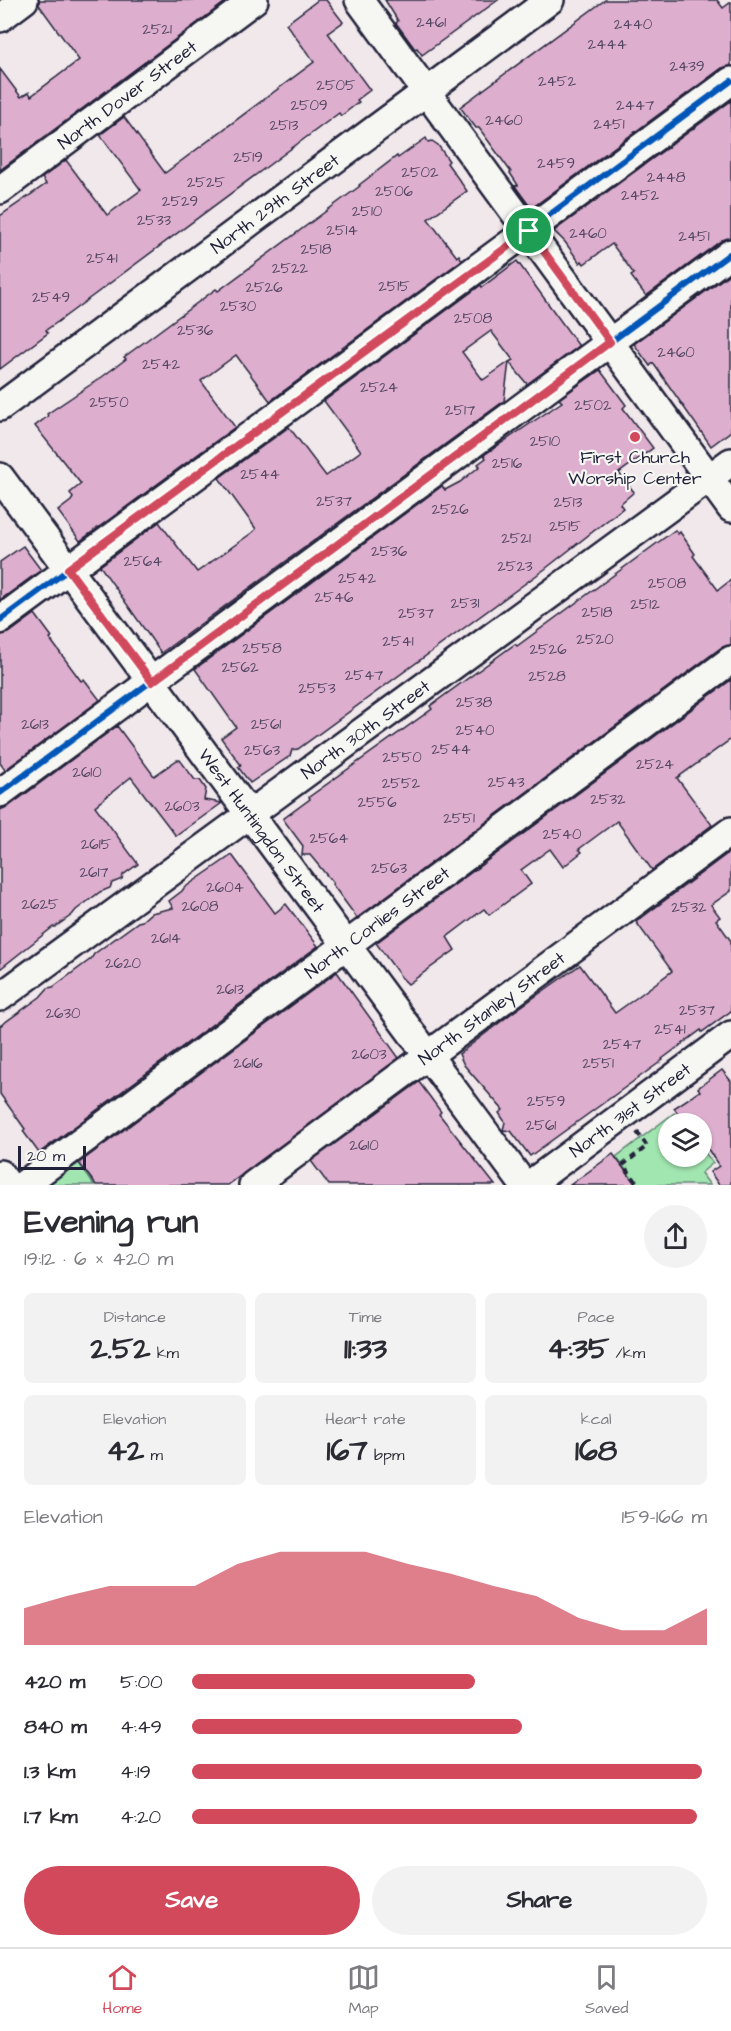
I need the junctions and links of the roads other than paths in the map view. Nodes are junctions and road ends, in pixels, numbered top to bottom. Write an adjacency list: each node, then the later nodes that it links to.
1 (24, 0): 5 (street)
2 (254, 0): 8 (street, North Dover Street)
3 (359, 0): 7 (street)
4 (550, 0): 7 (street, North 29th Street)
5 (0, 18)
6 (731, 81): 9 (street)
7 (426, 92): 9 (street); 12 (street, North 29th Street)
8 (0, 190)
9 (529, 231): 11 (street); 17 (street)
10 (731, 253): 11 (street)
11 (610, 342): 15 (street); 20 (street)
12 (0, 407)
13 (731, 462): 15 (street, North 30th Street)
14 (0, 477): 17 (street, West Huntingdon Street)
15 (710, 478): 16 (street); 22 (street, North 30th Street)
16 (731, 508)
17 (68, 569): 18 (street); 20 (street, West Huntingdon Street)
18 (0, 620)
19 (731, 660): 24 (street, North Corlies Street)
20 (152, 682): 21 (street); 22 (street, West Huntingdon Street)
21 (0, 794)
22 (250, 815): 24 (street, West Huntingdon Street); 25 (street, North 30th Street)
23 (731, 831): 27 (street, North Stanley Street)
24 (346, 944): 27 (street, West Huntingdon Street); 30 (street, North Corlies Street)
25 (0, 997)
26 (731, 1035): 33 (street, North 31st Street)
27 (428, 1056): 31 (street, North Stanley Street); 32 (street, West Huntingdon Street)
28 (0, 1174): 29 (street)
29 (8, 1185)
30 (22, 1185)
31 (253, 1185)
32 (524, 1185)
33 (529, 1185)

